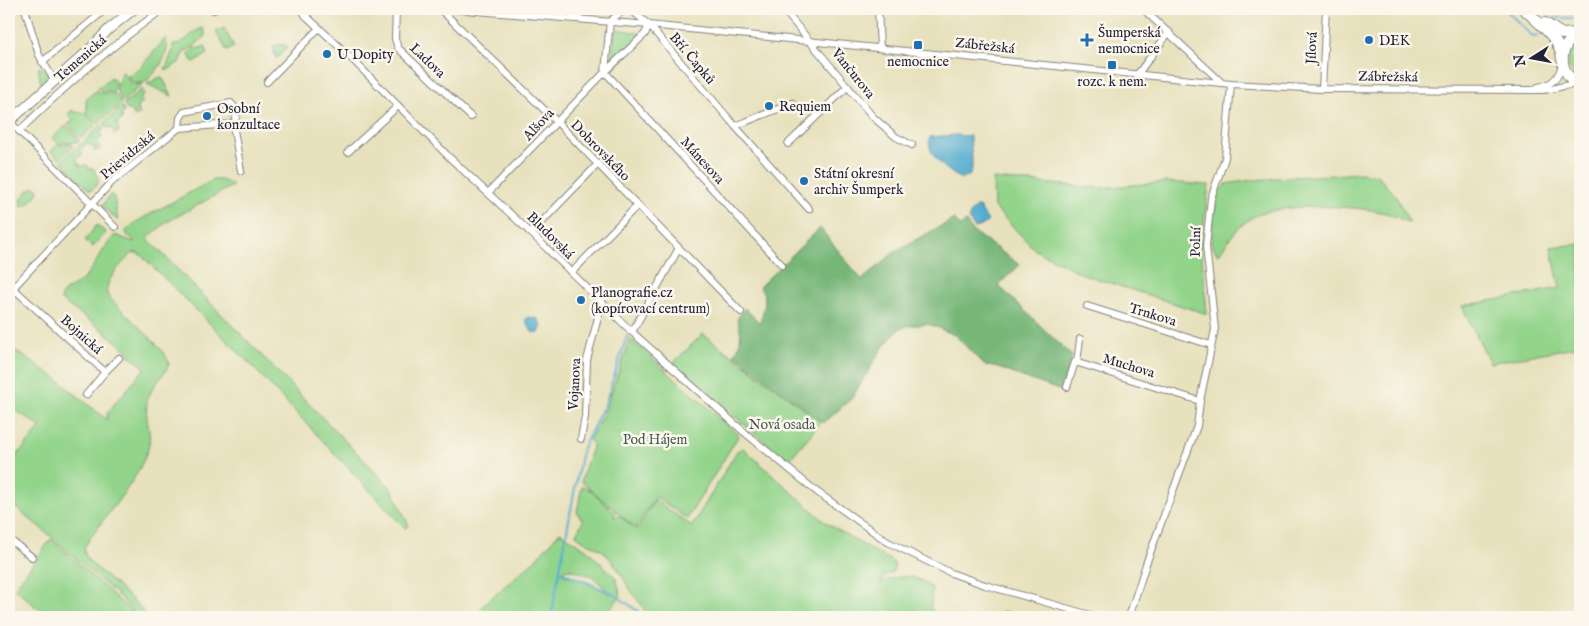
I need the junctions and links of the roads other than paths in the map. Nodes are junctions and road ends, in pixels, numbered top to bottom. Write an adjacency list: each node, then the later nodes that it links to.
1 (26, 9): 25 (street)
2 (106, 9): 25 (street)
3 (134, 9): 28 (street, Temenická)
4 (160, 9): 44 (street, Temenická)
5 (302, 9): 19 (street, Bludovská)
6 (396, 9): 38 (street, Ladova)
7 (440, 9): 40 (street, Dobrovského)
8 (452, 9): 16 (street, Zábřežská)
9 (625, 9): 17 (street)
10 (630, 9): 18 (street, Bří. Čapků)
11 (783, 9): 22 (street, Vančurova)
12 (878, 9): 23 (street)
13 (1143, 9): 20 (street)
14 (1326, 9): 34 (street, Jílová)
15 (1526, 9): 21 (main road); 24 (main road)
16 (541, 12): 17 (street, Zábřežská)
17 (610, 22): 18 (street, Zábřežská); 26 (street)
18 (648, 25): 22 (street, Zábřežská); 26 (street, Alšova); 42 (street, Bří. Čapků)
19 (319, 28): 29 (street); 37 (street, Bludovská)
20 (1168, 32): 27 (street); 30 (street)
21 (1580, 33): 24 (main road, Zábřežská)
22 (811, 41): 23 (street, Zábřežská); 33 (street, Vančurova)
23 (880, 48): 27 (street, Zábřežská)
24 (1562, 59): 32 (main road, Zábřežská); 35 (street, Zábřežská)
25 (42, 62): 28 (street)
26 (605, 72): 40 (street, Alšova); 57 (street, Mánesova)
27 (1137, 75): 30 (street, Zábřežská)
28 (54, 80): 39 (street, Temenická)
29 (267, 82)
30 (1221, 82): 31 (street, Zábřežská)
31 (1230, 84): 34 (street, Zábřežská); 66 (street, Polní)
32 (1580, 85): 35 (street, Zábřežská)
33 (848, 86): 45 (street); 46 (street, Vančurova)
34 (1322, 89): 35 (street, Zábřežská)
35 (1518, 90)
36 (793, 103): 42 (street)
37 (398, 106): 47 (street); 50 (street, Bludovská)
38 (470, 117)
39 (9, 122): 44 (street)
40 (557, 122): 48 (street, Dobrovského); 50 (street, Alšova)
41 (232, 124): 43 (street); 43 (street, Prievidzská); 49 (street, Prievidzská)
42 (734, 126): 53 (street, Bří. Čapků)
43 (180, 128): 51 (street, Prievidzská)
44 (19, 131): 51 (street)
45 (788, 144)
46 (912, 145)
47 (348, 152)
48 (598, 164): 52 (street, Dobrovského); 55 (street)
49 (240, 171)
50 (488, 193): 55 (street, Bludovská)
51 (91, 203): 54 (street); 59 (street, Prievidzská)
52 (638, 205): 56 (street, Dobrovského); 58 (street)
53 (810, 209)
54 (115, 227)
55 (531, 233): 58 (street, Bludovská)
56 (679, 248): 62 (street, Dobrovského); 64 (street)
57 (782, 265)
58 (571, 273): 60 (street, Bludovská)
59 (10, 288): 63 (street, Prievidzská)
60 (602, 302): 64 (street, Bludovská); 73 (street, Vojanova)
61 (1087, 306): 66 (street, Trnkova)
62 (741, 312)
63 (42, 314): 69 (street, Bojnická)
64 (632, 332): 76 (street, Bludovská)
65 (1080, 339): 68 (street)
66 (1211, 345): 72 (street, Polní)
67 (119, 358): 69 (street, Bojnická)
68 (1077, 362): 70 (street); 72 (street, Muchova)
69 (105, 372): 71 (street, Bojnická)
70 (1067, 387)
71 (86, 395)
72 (1200, 401): 77 (street, Polní)
73 (580, 439)
74 (9, 539): 75 (street)
75 (32, 557)
76 (1097, 617)
77 (1129, 617)

